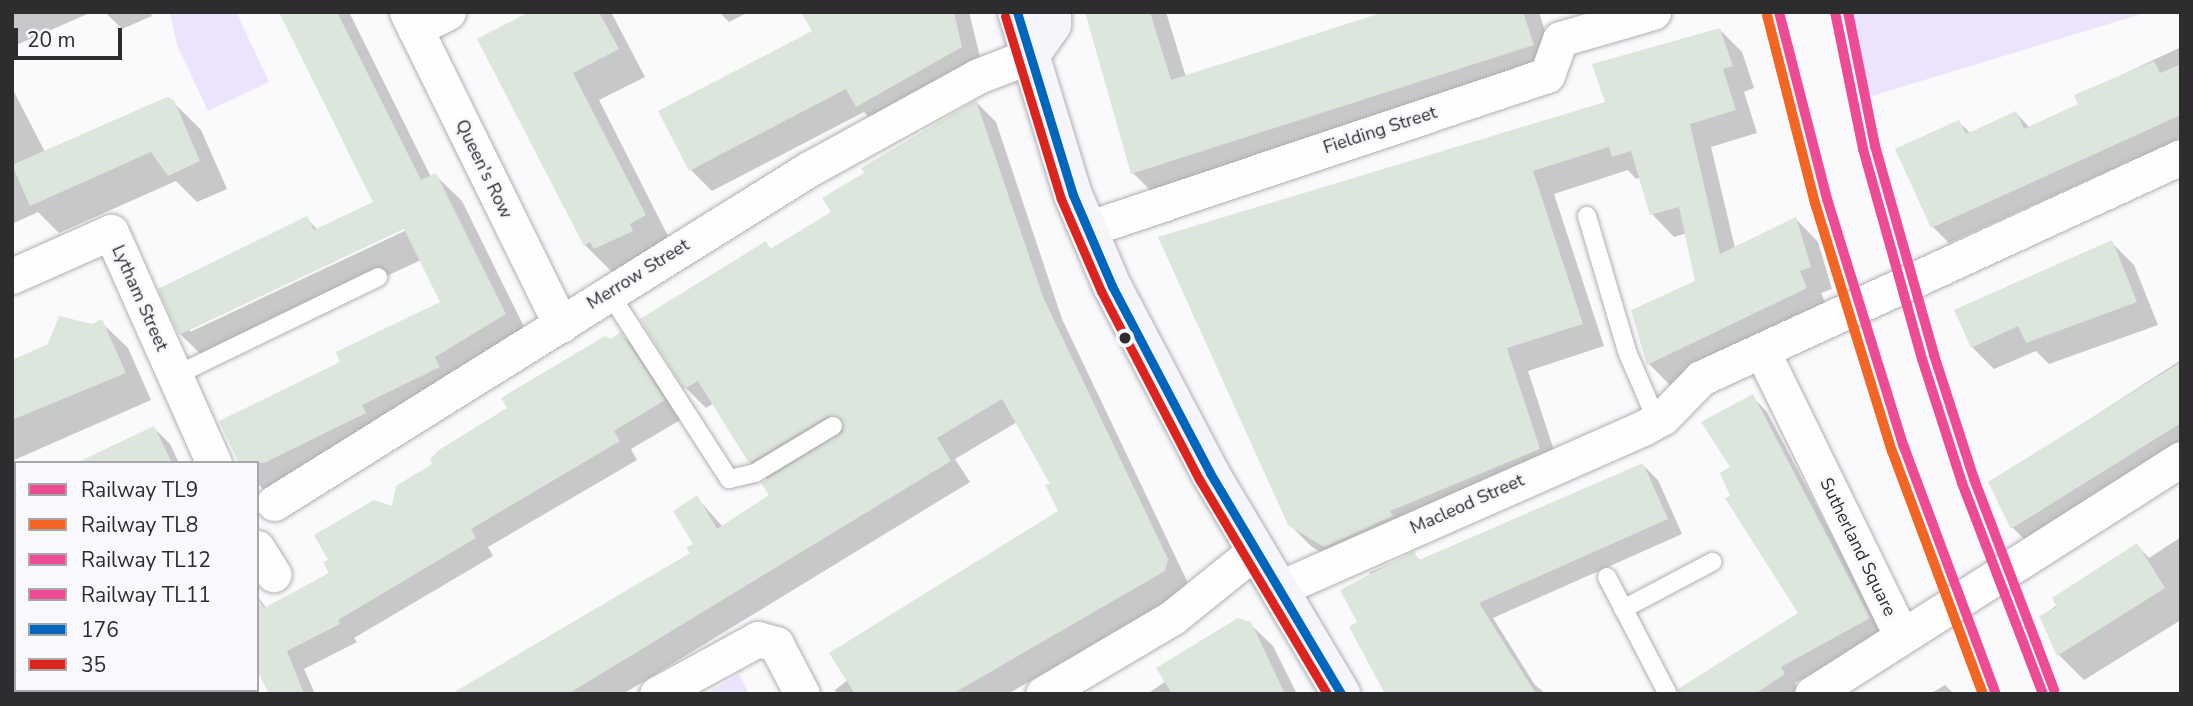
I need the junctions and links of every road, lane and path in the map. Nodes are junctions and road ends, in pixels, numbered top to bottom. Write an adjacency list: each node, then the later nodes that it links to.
1 (448, 12): 5 (street)
2 (1017, 12): 6 (main road)
3 (1052, 12): 6 (main road)
4 (1653, 12): 9 (street, Fielding Street)
5 (411, 21): 13 (street, Queen's Row)
6 (1030, 56): 9 (main road); 12 (street, Merrow Street)
7 (2181, 157): 14 (street)
8 (1587, 216): 16 (lane)
9 (1087, 229): 21 (main road)
10 (12, 276): 15 (street, Lytham Street)
11 (378, 277): 15 (lane)
12 (608, 291): 13 (street, Merrow Street); 17 (lane)
13 (561, 325): 20 (street, Merrow Street)
14 (1762, 351): 16 (street); 26 (street, Sutherland Square)
15 (176, 381): 19 (street, Lytham Street)
16 (1657, 421): 24 (street, Macleod Street)
17 (833, 426)
18 (2181, 459): 26 (street, Sutherland Square)
19 (213, 461)
20 (266, 507)
21 (1255, 550): 24 (main road); 29 (street)
22 (1712, 562): 25 (lane)
23 (1607, 577): 25 (lane)
24 (1278, 589): 30 (main road)
25 (1623, 609): 31 (lane)
26 (1902, 635): 32 (street)
27 (657, 694): 28 (street)
28 (802, 694)
29 (1044, 694)
30 (1341, 694)
31 (1668, 694)
32 (1812, 694)

